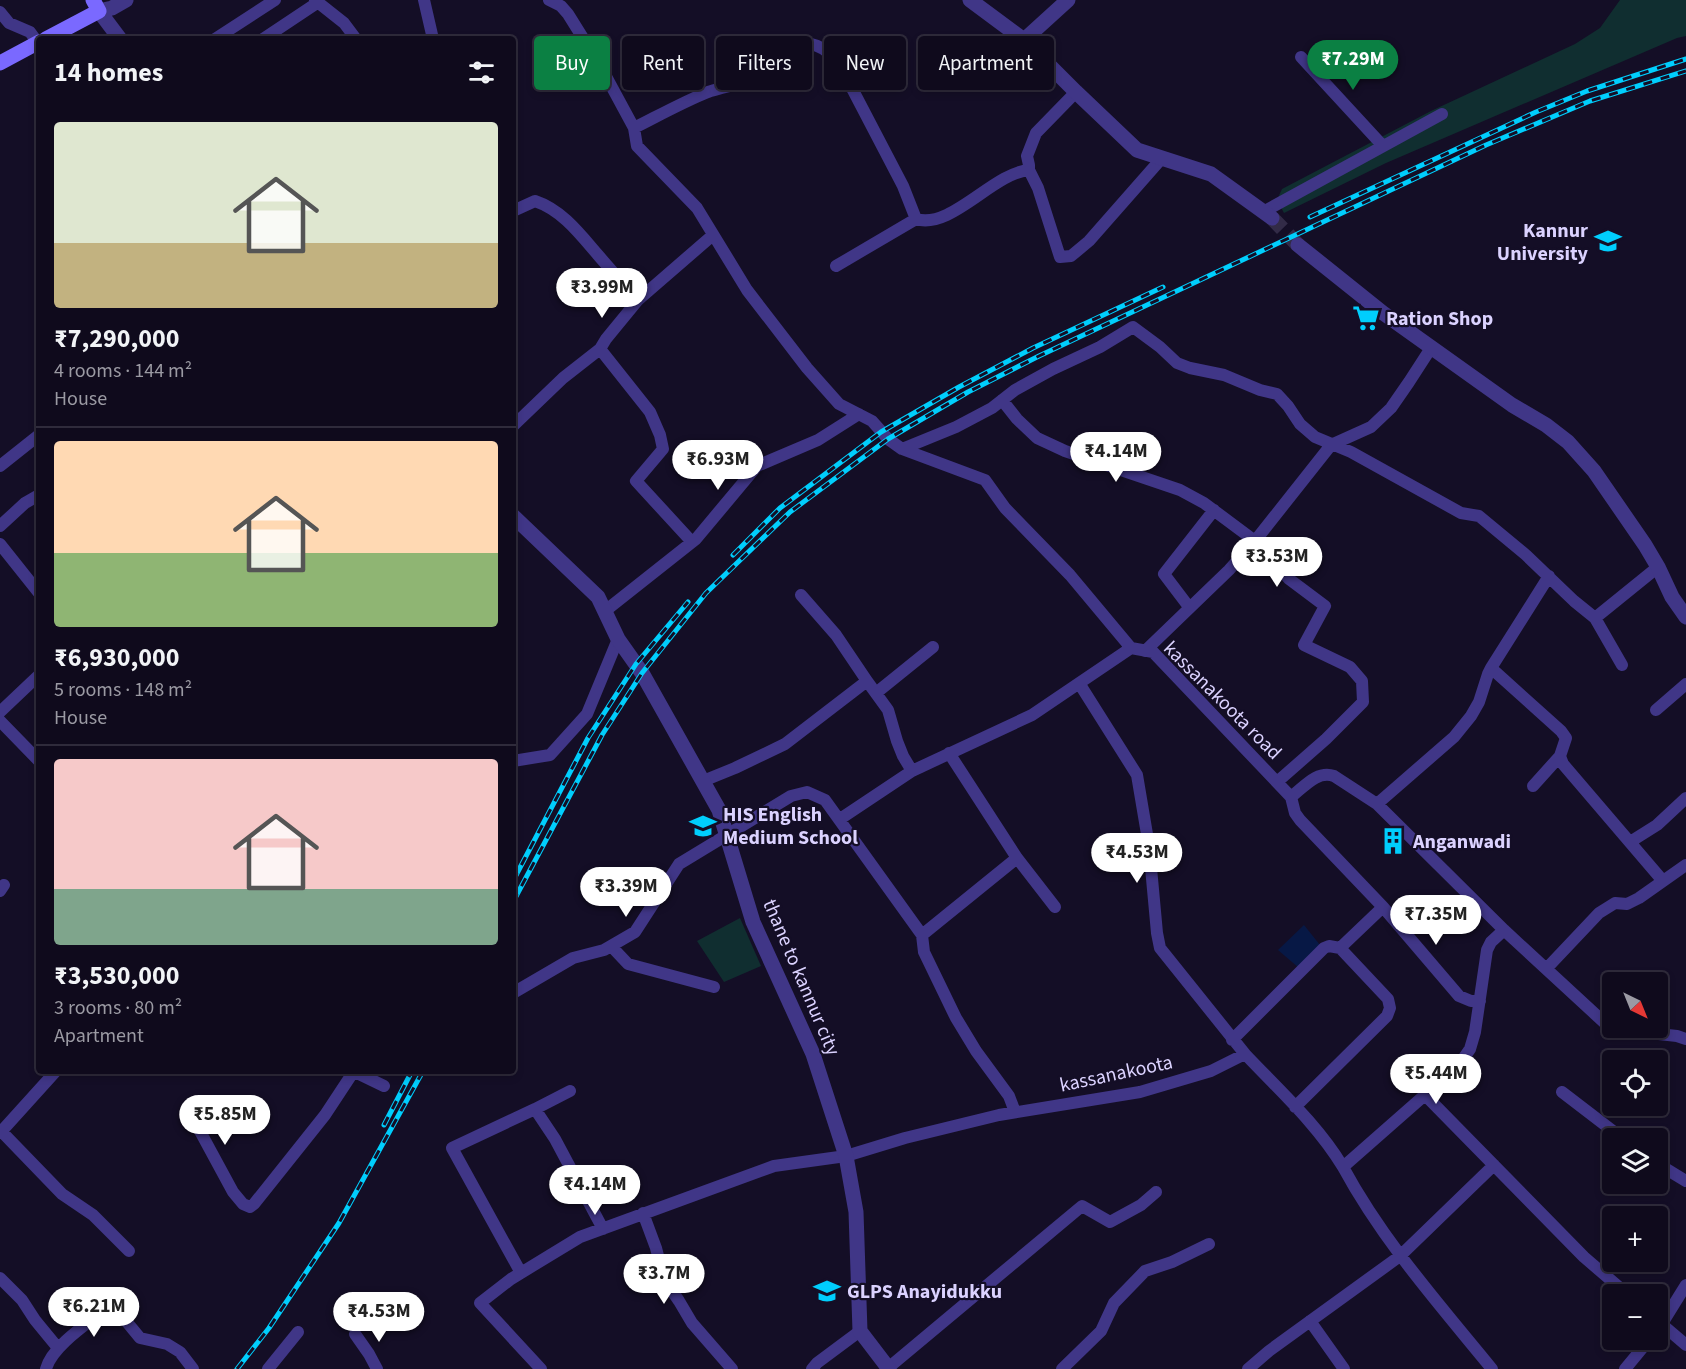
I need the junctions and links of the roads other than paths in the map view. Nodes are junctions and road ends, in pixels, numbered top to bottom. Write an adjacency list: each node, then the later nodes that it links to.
1 (126, 0): 8 (street)
2 (275, 0): 12 (street)
3 (424, 0): 15 (street)
4 (549, 0): 25 (street)
5 (970, 0): 16 (street)
6 (1068, 0): 17 (street)
7 (316, 1): 13 (street); 14 (street)
8 (96, 6): 10 (main road); 11 (street)
9 (0, 12): 18 (street)
10 (51, 36)
11 (118, 36)
12 (220, 36)
13 (267, 36)
14 (354, 36)
15 (432, 36)
16 (1018, 36)
17 (1028, 36)
18 (36, 39)
19 (36, 45): 21 (main road)
20 (1301, 57): 26 (street)
21 (0, 63)
22 (1054, 71): 23 (street)
23 (1076, 93): 27 (street); 28 (street)
24 (1442, 114): 26 (street)
25 (634, 128): 31 (street); 32 (street)
26 (1383, 146): 30 (street)
27 (1162, 158): 28 (street); 30 (street)
28 (1029, 170): 31 (street)
29 (516, 210): 35 (street)
30 (1268, 215)
31 (916, 219): 34 (street)
32 (713, 235): 35 (street); 39 (street)
33 (1298, 245): 36 (street)
34 (836, 266)
35 (638, 300): 37 (street)
36 (1431, 348): 42 (street); 52 (street)
37 (600, 349): 40 (street); 50 (street)
38 (1002, 400): 42 (street); 43 (street); 46 (street)
39 (859, 414): 43 (street); 50 (street)
40 (516, 423)
41 (36, 437): 44 (street)
42 (1331, 445): 49 (street); 53 (street)
43 (902, 449): 62 (street)
44 (0, 466)
45 (36, 497): 48 (street)
46 (1214, 510): 49 (street); 56 (street)
47 (516, 519): 57 (street, thane to kannur city)
48 (0, 525)
49 (1255, 541): 56 (street); 80 (street)
50 (692, 542): 57 (street)
51 (0, 544): 54 (street)
52 (1658, 567): 58 (street); 59 (street)
53 (1549, 576): 59 (street); 65 (street)
54 (36, 589)
55 (801, 595): 67 (street)
56 (1189, 608): 63 (street)
57 (605, 611): 60 (street, thane to kannur city)
58 (1686, 617)
59 (1595, 618): 64 (street)
60 (618, 639): 77 (street); 79 (street, thane to kannur city)
61 (933, 647): 70 (street)
62 (1131, 648): 63 (street, kassanakoota road); 68 (street, kassanakoota road)
63 (1145, 651): 80 (street, kassanakoota road)
64 (1622, 665)
65 (1491, 668): 75 (street); 84 (street)
66 (36, 678): 72 (street)
67 (867, 681): 70 (street); 79 (street)
68 (1079, 683): 74 (street, kassanakoota road); 104 (street)
69 (1686, 684): 71 (street)
70 (876, 693): 78 (street)
71 (1656, 710)
72 (0, 712)
73 (0, 721): 76 (street)
74 (949, 753): 78 (street, kassanakoota road); 88 (street)
75 (1560, 756): 81 (street); 87 (street)
76 (36, 758)
77 (516, 760)
78 (912, 771): 85 (street, kassanakoota road)
79 (703, 781): 86 (street, thane to kannur city)
80 (1277, 782): 82 (street, kassanakoota road)
81 (1533, 786)
82 (1292, 797): 84 (street); 92 (street)
83 (1686, 798): 87 (street)
84 (1377, 804): 93 (street)
85 (840, 819): 86 (street); 94 (street)
86 (727, 836): 95 (street); 119 (street, thane to kannur city)
87 (1630, 842): 90 (street)
88 (1017, 858): 91 (street); 94 (street)
89 (1686, 865): 90 (street)
90 (1663, 881): 97 (street)
91 (1054, 907)
92 (1383, 907): 96 (street); 100 (street)
93 (1504, 930): 97 (street); 100 (street)
94 (922, 934): 116 (street)
95 (611, 946): 98 (street); 99 (street)
96 (1340, 948): 104 (street); 113 (street)
97 (1547, 968): 101 (street)
98 (714, 987)
99 (516, 991)
100 (1480, 1001): 112 (street)
101 (1602, 1020)
102 (1686, 1026): 103 (street)
103 (1681, 1037)
104 (1232, 1040): 105 (street)
105 (1245, 1054): 113 (street); 116 (street, kassanakoota)
106 (53, 1074): 118 (street)
107 (351, 1074): 114 (street)
108 (359, 1074): 109 (street)
109 (384, 1086)
110 (570, 1091): 115 (street)
111 (1562, 1092): 117 (street)
112 (1425, 1095): 120 (street); 121 (street)
113 (1295, 1107): 121 (street)
114 (188, 1109)
115 (535, 1109): 126 (street); 130 (street)
116 (1015, 1112): 119 (street, kassanakoota)
117 (1609, 1128)
118 (1, 1132): 128 (street)
119 (846, 1156): 125 (street, kassanakoota); 136 (street, thane to kannur city)
120 (1494, 1166): 129 (street); 132 (street)
121 (1343, 1167): 129 (street)
122 (1668, 1170): 123 (street)
123 (1686, 1180)
124 (1156, 1192): 143 (street)
125 (643, 1213): 126 (street, kassanakoota); 149 (street)
126 (603, 1229): 130 (street, kassanakoota)
127 (1209, 1244): 151 (street)
128 (129, 1251)
129 (1400, 1256): 135 (street); 154 (street)
130 (521, 1273): 148 (street, kassanakoota)
131 (0, 1278): 141 (street)
132 (1615, 1284)
133 (1686, 1285): 134 (street)
134 (1668, 1312)
135 (1310, 1321): 152 (street); 153 (street)
136 (860, 1331): 143 (street); 150 (street)
137 (298, 1332): 146 (street)
138 (1668, 1332): 140 (street)
139 (355, 1334): 147 (street)
140 (1686, 1345)
141 (58, 1348): 144 (street); 145 (street)
142 (1641, 1350): 155 (street)
143 (889, 1368)
144 (46, 1369)
145 (193, 1369)
146 (268, 1369)
147 (377, 1369)
148 (541, 1369)
149 (732, 1369)
150 (812, 1369)
151 (1062, 1369)
152 (1248, 1369)
153 (1344, 1369)
154 (1492, 1369)
155 (1625, 1369)

